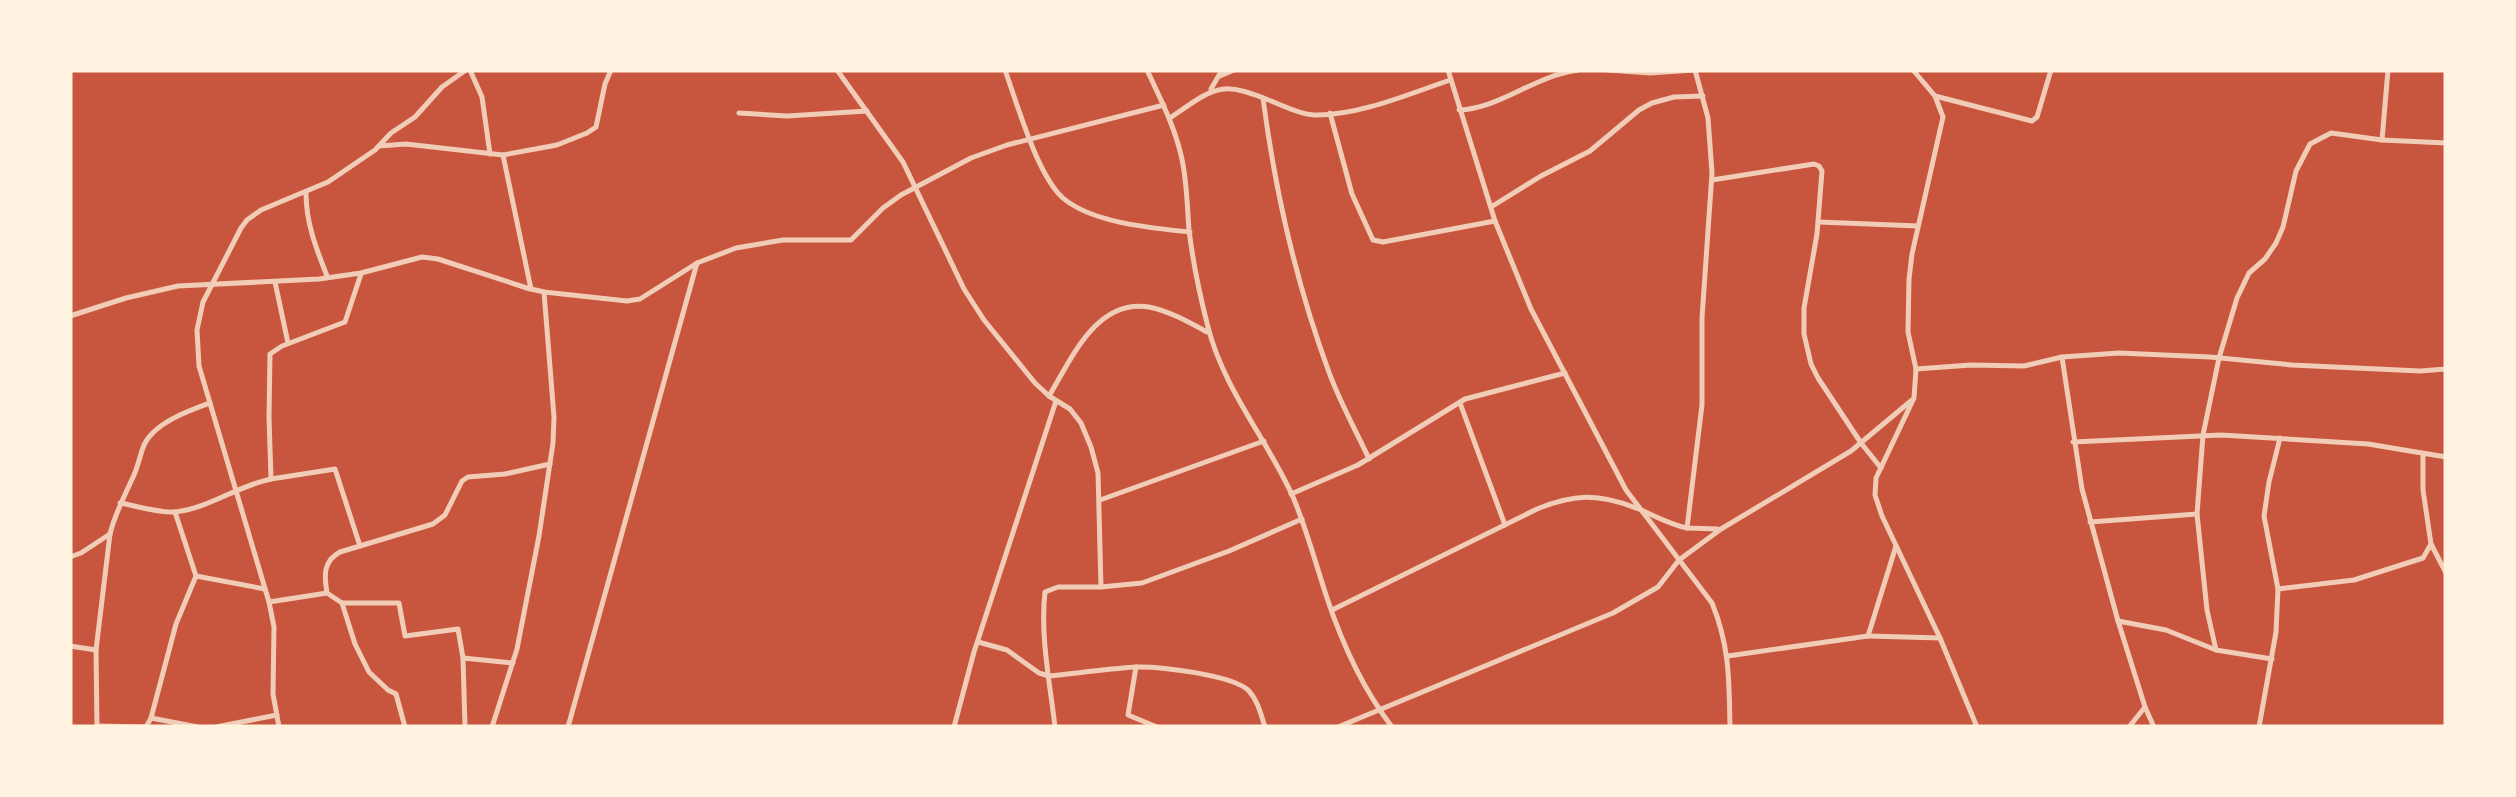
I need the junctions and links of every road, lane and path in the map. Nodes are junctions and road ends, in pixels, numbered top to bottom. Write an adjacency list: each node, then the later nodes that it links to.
1 (468, 70): 30 (street); 31 (street)
2 (611, 70): 32 (street)
3 (837, 70): 23 (street)
4 (1005, 70): 27 (street)
5 (1147, 70): 21 (street)
6 (1234, 70): 15 (street)
7 (1448, 70): 16 (street)
8 (1578, 70): 22 (street)
9 (1608, 70): 14 (street)
10 (1694, 70): 14 (street); 18 (street)
11 (1912, 70): 19 (street)
12 (2050, 70): 19 (street)
13 (2388, 70): 28 (street)
14 (1627, 71)
15 (1221, 73): 17 (street)
16 (1450, 80): 22 (street); 25 (street)
17 (1211, 90): 20 (street); 26 (street)
18 (1703, 96): 33 (street); 36 (street)
19 (1935, 96): 39 (street)
20 (1263, 98): 25 (street); 68 (street)
21 (1164, 105): 26 (street); 27 (street)
22 (1459, 110): 36 (street)
23 (868, 112): 24 (street); 34 (street)
24 (740, 114)
25 (1330, 114): 37 (street)
26 (1170, 118): 40 (street)
27 (1031, 139): 34 (street); 40 (street)
28 (2382, 140): 29 (street); 52 (street)
29 (2446, 143)
30 (380, 146): 31 (street); 35 (street)
31 (490, 154): 32 (street)
32 (502, 155): 46 (street)
33 (1712, 180): 38 (street); 82 (street)
34 (917, 188): 41 (street); 56 (street)
35 (306, 192): 43 (street); 45 (street)
36 (1491, 207): 37 (street)
37 (1495, 221): 55 (street)
38 (1818, 222): 39 (street); 65 (street)
39 (1918, 226): 53 (street)
40 (1190, 232): 49 (street)
41 (697, 263): 47 (street); 123 (street)
42 (361, 273): 43 (street); 46 (street); 50 (street)
43 (328, 277): 44 (street)
44 (275, 282): 45 (street); 50 (street)
45 (213, 283): 48 (street); 59 (street)
46 (531, 289): 47 (street)
47 (544, 292): 69 (street)
48 (70, 316)
49 (1209, 332): 56 (street); 63 (street)
50 (288, 344): 71 (street)
51 (2062, 357): 52 (street); 53 (street); 64 (street)
52 (2220, 358): 54 (street); 61 (street)
53 (1916, 369): 57 (street)
54 (2446, 369)
55 (1566, 373): 60 (street); 76 (street)
56 (1048, 396): 58 (street)
57 (1914, 398): 65 (street); 70 (street)
58 (1056, 401): 74 (street); 102 (street)
59 (210, 403): 72 (street); 75 (street)
60 (1460, 403): 68 (street); 81 (street)
61 (2203, 435): 62 (street); 64 (street); 78 (street)
62 (2280, 438): 66 (street); 93 (street)
63 (1264, 441): 73 (street); 74 (street)
64 (2073, 442): 80 (street)
65 (1860, 443): 70 (street); 83 (street)
66 (2423, 454): 67 (street); 85 (street)
67 (2446, 457)
68 (1369, 459): 73 (street)
69 (550, 464): 86 (street); 109 (street)
70 (1881, 468): 87 (street)
71 (271, 480): 72 (street); 86 (street)
72 (237, 489): 77 (street); 94 (street)
73 (1291, 494): 79 (street)
74 (1100, 500): 92 (street)
75 (120, 503): 77 (street); 84 (street)
76 (1640, 509): 81 (street); 82 (street); 89 (street)
77 (175, 512): 91 (street)
78 (2197, 514): 80 (street); 105 (street)
79 (1302, 519): 92 (street); 98 (street)
80 (2089, 522): 99 (street)
81 (1505, 525): 98 (street)
82 (1687, 528): 83 (street)
83 (1721, 529): 89 (street)
84 (110, 534): 88 (street); 104 (street)
85 (2431, 544): 90 (street); 93 (street)
86 (360, 546): 95 (street)
87 (1896, 546): 100 (street); 101 (street)
88 (70, 557)
89 (1679, 560): 106 (street); 113 (street)
90 (2446, 573)
91 (196, 576): 94 (street); 115 (street)
92 (1101, 587): 111 (street)
93 (2278, 588): 108 (street)
94 (265, 589): 96 (street)
95 (327, 593): 96 (street); 97 (street)
96 (269, 602): 114 (street)
97 (342, 603): 107 (street); 120 (street)
98 (1331, 610): 113 (street)
99 (2118, 622): 105 (street); 112 (street)
100 (1868, 636): 101 (street); 106 (street)
101 (1940, 638): 131 (street)
102 (978, 642): 111 (street); 124 (street)
103 (70, 646): 104 (street)
104 (96, 650): 116 (street)
105 (2216, 650): 108 (street)
106 (1728, 656): 130 (street)
107 (463, 658): 109 (street); 121 (street)
108 (2272, 660): 134 (street)
109 (513, 662): 122 (street)
110 (1136, 668): 111 (street); 126 (street); 127 (street)
111 (1049, 676): 125 (street)
112 (2145, 707): 132 (street); 133 (street)
113 (1379, 710): 128 (street); 129 (street)
114 (276, 716): 118 (street); 119 (street)
115 (150, 718): 116 (street); 117 (street)
116 (97, 726)
117 (198, 727)
118 (216, 727)
119 (279, 727)
120 (405, 727)
121 (466, 727)
122 (492, 727)
123 (568, 727)
124 (954, 727)
125 (1056, 727)
126 (1157, 727)
127 (1265, 727)
128 (1338, 727)
129 (1392, 727)
130 (1730, 727)
131 (1977, 727)
132 (2129, 727)
133 (2154, 727)
134 (2259, 727)

